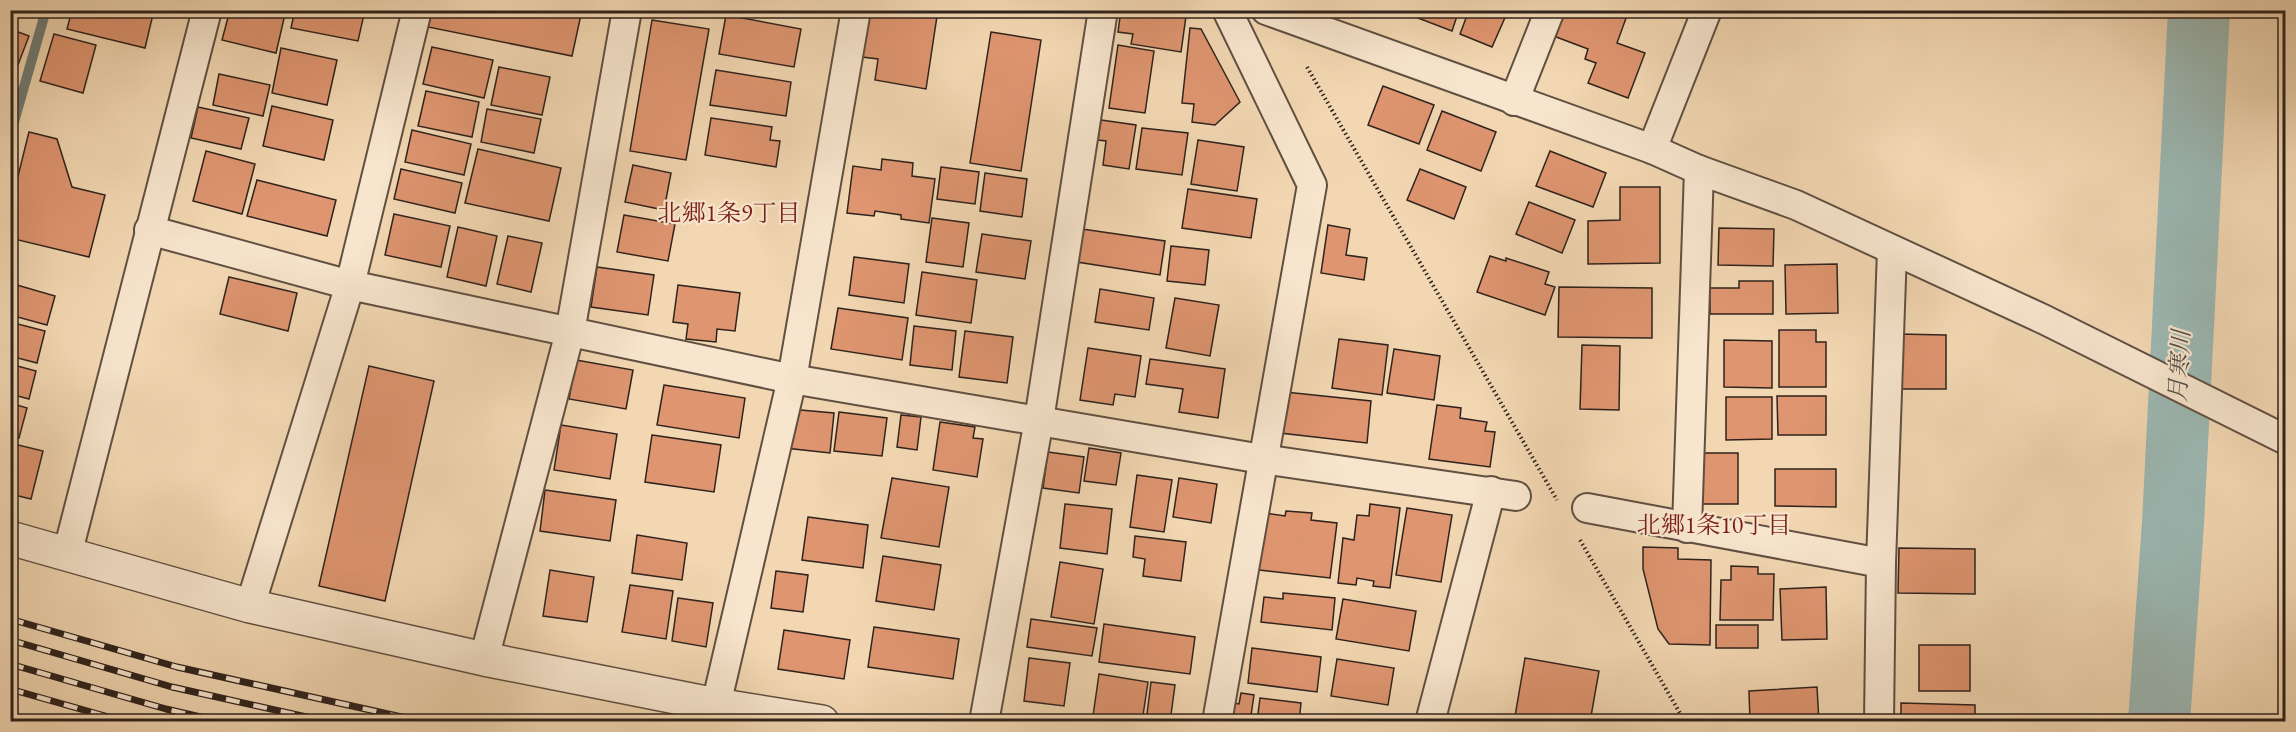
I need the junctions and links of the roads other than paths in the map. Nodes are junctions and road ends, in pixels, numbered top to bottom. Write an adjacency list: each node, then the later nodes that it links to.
1 (207, 10): 13 (street)
2 (417, 10): 15 (street)
3 (627, 10): 16 (street)
4 (856, 10): 17 (street)
5 (1103, 10): 18 (street)
6 (1227, 10): 20 (street)
7 (1266, 10): 10 (street)
8 (1550, 10): 10 (street)
9 (1707, 10): 11 (street)
10 (1514, 101): 11 (street)
11 (1652, 149): 12 (street)
12 (1699, 170): 14 (street); 22 (street)
13 (149, 230): 15 (street); 24 (street)
14 (1892, 250): 19 (street); 25 (street)
15 (350, 285): 16 (street); 26 (street)
16 (570, 332): 17 (street); 27 (street)
17 (792, 379): 18 (street); 28 (street)
18 (1039, 420): 20 (street); 30 (street)
19 (2286, 440)
20 (1262, 459): 31 (street); 32 (street)
21 (1587, 508): 22 (street)
22 (1687, 528): 25 (street)
23 (10, 538): 24 (street)
24 (67, 555): 26 (street)
25 (1881, 563): 33 (street)
26 (250, 606): 27 (street)
27 (483, 659): 28 (street)
28 (716, 705): 29 (street)
29 (822, 722)
30 (984, 722)
31 (1217, 722)
32 (1430, 722)
33 (1879, 722)

